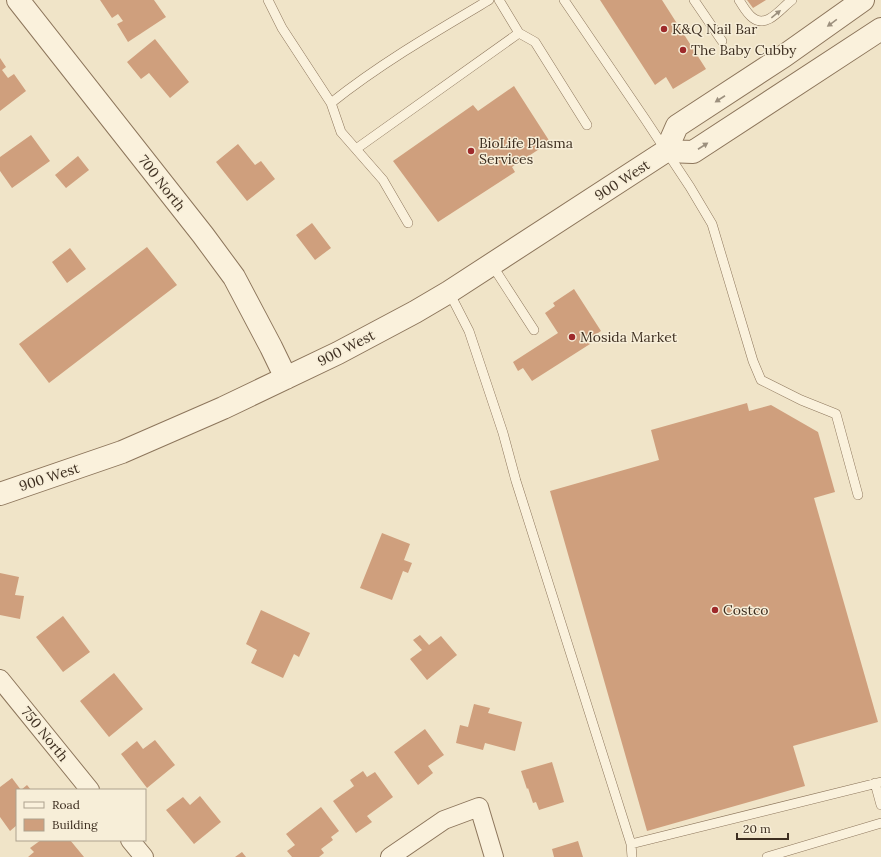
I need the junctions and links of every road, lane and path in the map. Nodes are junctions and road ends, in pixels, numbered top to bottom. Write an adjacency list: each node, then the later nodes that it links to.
1 (18, 0): 21 (street, 700 North)
2 (268, 0): 13 (lane)
3 (488, 0): 13 (lane)
4 (499, 0): 11 (lane)
5 (564, 0): 16 (lane)
6 (694, 0): 12 (lane)
7 (739, 0): 8 (lane, one-way to 8)
8 (792, 0)
9 (863, 0): 16 (street, one-way to 16)
10 (881, 29): 16 (street, one-way to 10)
11 (519, 33): 14 (lane); 15 (lane)
12 (722, 41)
13 (331, 103): 15 (lane)
14 (588, 125)
15 (356, 149): 17 (lane)
16 (666, 151): 18 (street, 900 West); 23 (lane)
17 (408, 223)
18 (492, 265): 19 (street, 900 West); 20 (lane)
19 (449, 292): 21 (street, 900 West); 30 (lane)
20 (534, 330)
21 (286, 378): 22 (street, 900 West)
22 (0, 494)
23 (858, 495)
24 (0, 679): 26 (street, 750 North)
25 (878, 782): 27 (lane); 30 (lane)
26 (89, 789)
27 (881, 805)
28 (881, 823): 35 (lane)
29 (131, 841): 31 (street)
30 (631, 844): 34 (lane)
31 (144, 857)
32 (390, 857): 33 (street)
33 (494, 857)
34 (632, 857)
35 (767, 857)

